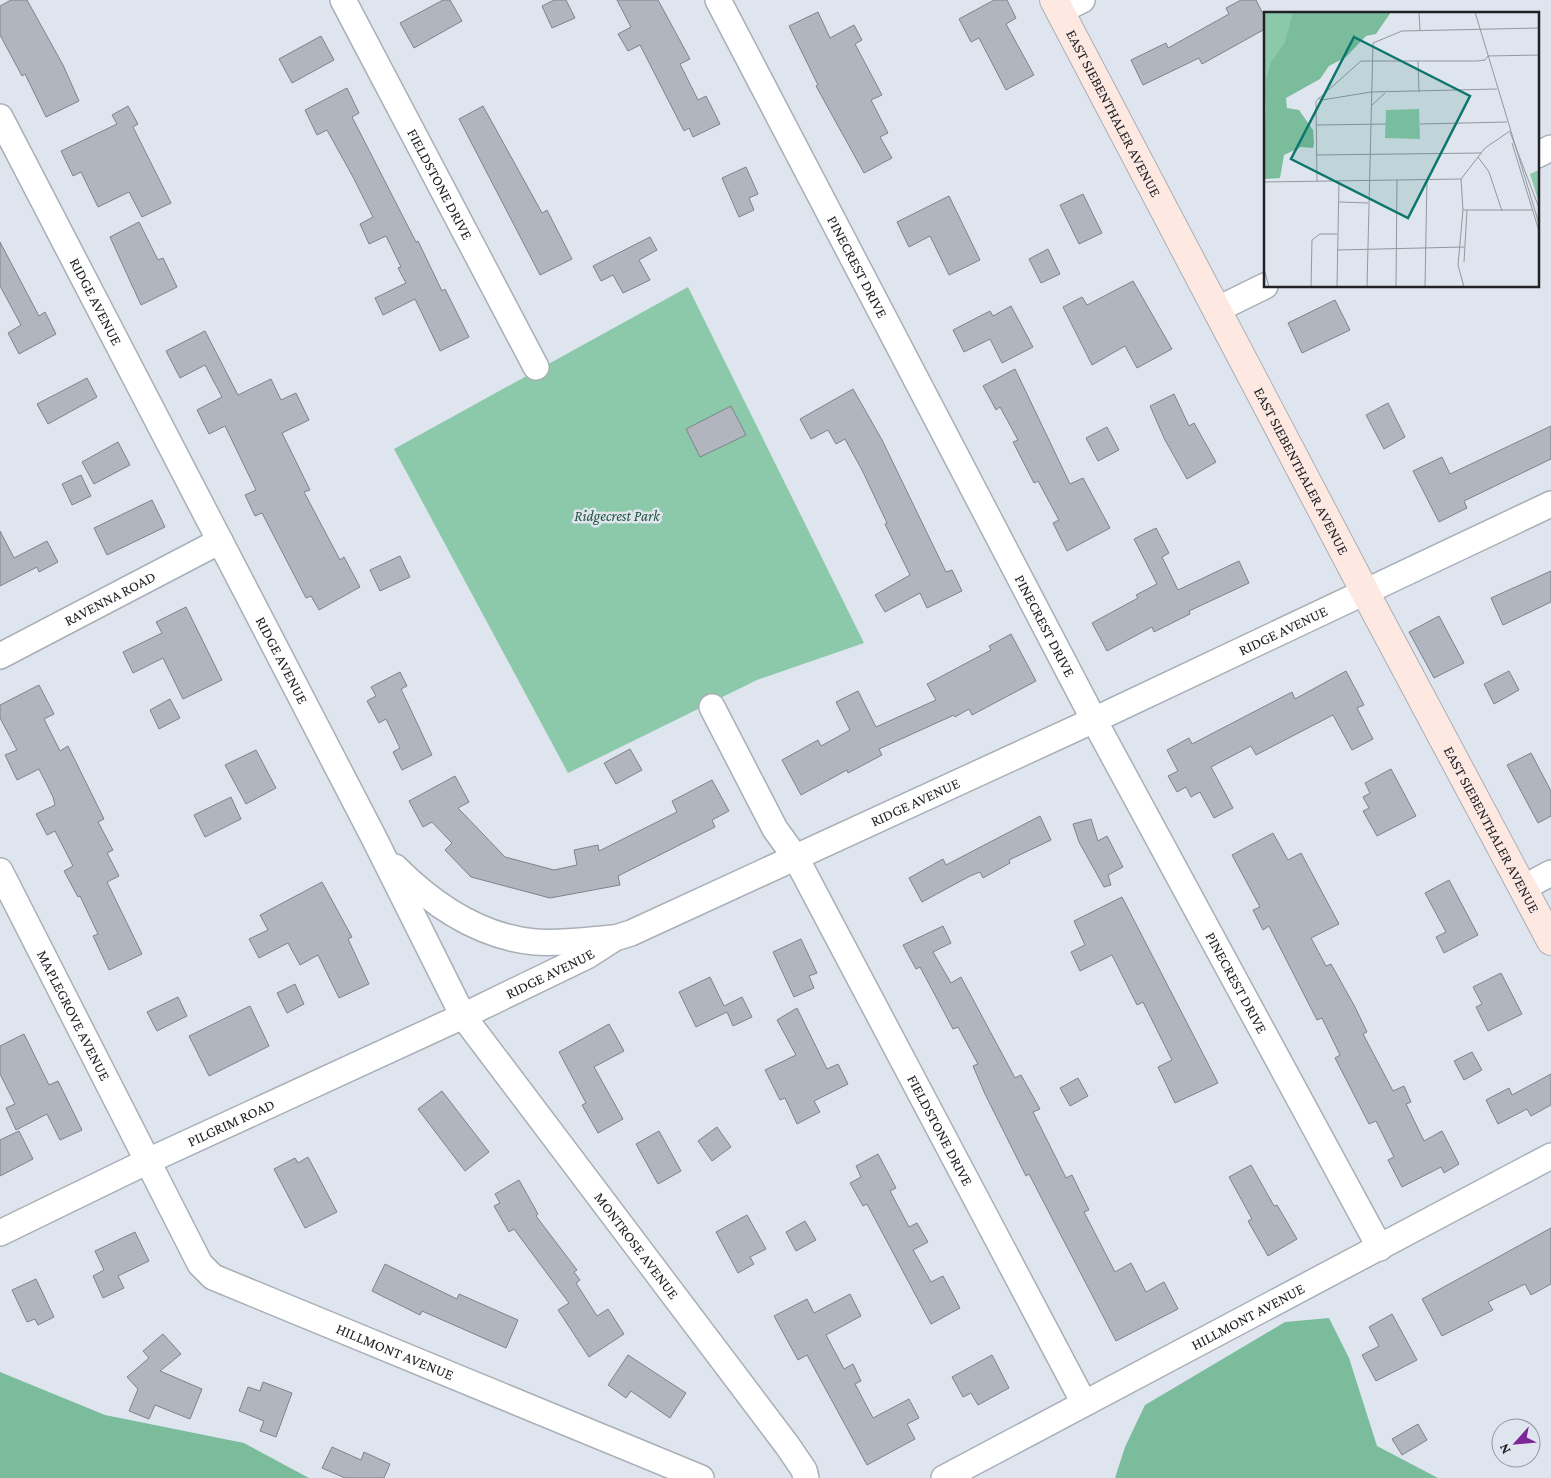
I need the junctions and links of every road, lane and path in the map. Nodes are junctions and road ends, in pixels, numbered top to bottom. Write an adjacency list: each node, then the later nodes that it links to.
1 (343, 0): 9 (street, FIELDSTONE DRIVE)
2 (718, 0): 15 (street, PINECREST DRIVE)
3 (1066, 4): 8 (main road, EAST SIEBENTHALER AVENUE)
4 (0, 117): 11 (street, RIDGE AVENUE)
5 (1551, 148): 6 (street)
6 (1538, 154)
7 (1264, 287): 8 (street)
8 (1216, 310): 12 (main road, EAST SIEBENTHALER AVENUE)
9 (536, 367)
10 (1551, 504): 12 (street, RIDGE AVENUE)
11 (220, 541): 13 (street, RAVENNA ROAD); 16 (street, RIDGE AVENUE)
12 (1364, 592): 15 (street, RIDGE AVENUE); 20 (main road, EAST SIEBENTHALER AVENUE)
13 (0, 656)
14 (712, 707): 17 (street, FIELDSTONE DRIVE)
15 (1094, 720): 17 (street, RIDGE AVENUE); 27 (street, PINECREST DRIVE)
16 (373, 836): 21 (street); 23 (street, RIDGE AVENUE)
17 (796, 858): 21 (street, RIDGE AVENUE); 28 (street, FIELDSTONE DRIVE)
18 (0, 872): 25 (street, MAPLEGROVE AVENUE)
19 (1551, 873): 20 (street)
20 (1523, 888): 22 (main road, EAST SIEBENTHALER AVENUE)
21 (615, 938): 23 (street, RIDGE AVENUE)
22 (1551, 941)
23 (463, 1016): 25 (street, PILGRIM ROAD); 30 (street, MONTROSE AVENUE)
24 (1551, 1156): 27 (street, HILLMONT AVENUE)
25 (148, 1161): 26 (street, PILGRIM ROAD); 29 (street, HILLMONT AVENUE)
26 (0, 1233)
27 (1380, 1248): 28 (street, HILLMONT AVENUE)
28 (1084, 1403): 31 (street, HILLMONT AVENUE)
29 (701, 1478)
30 (806, 1478)
31 (944, 1478)

